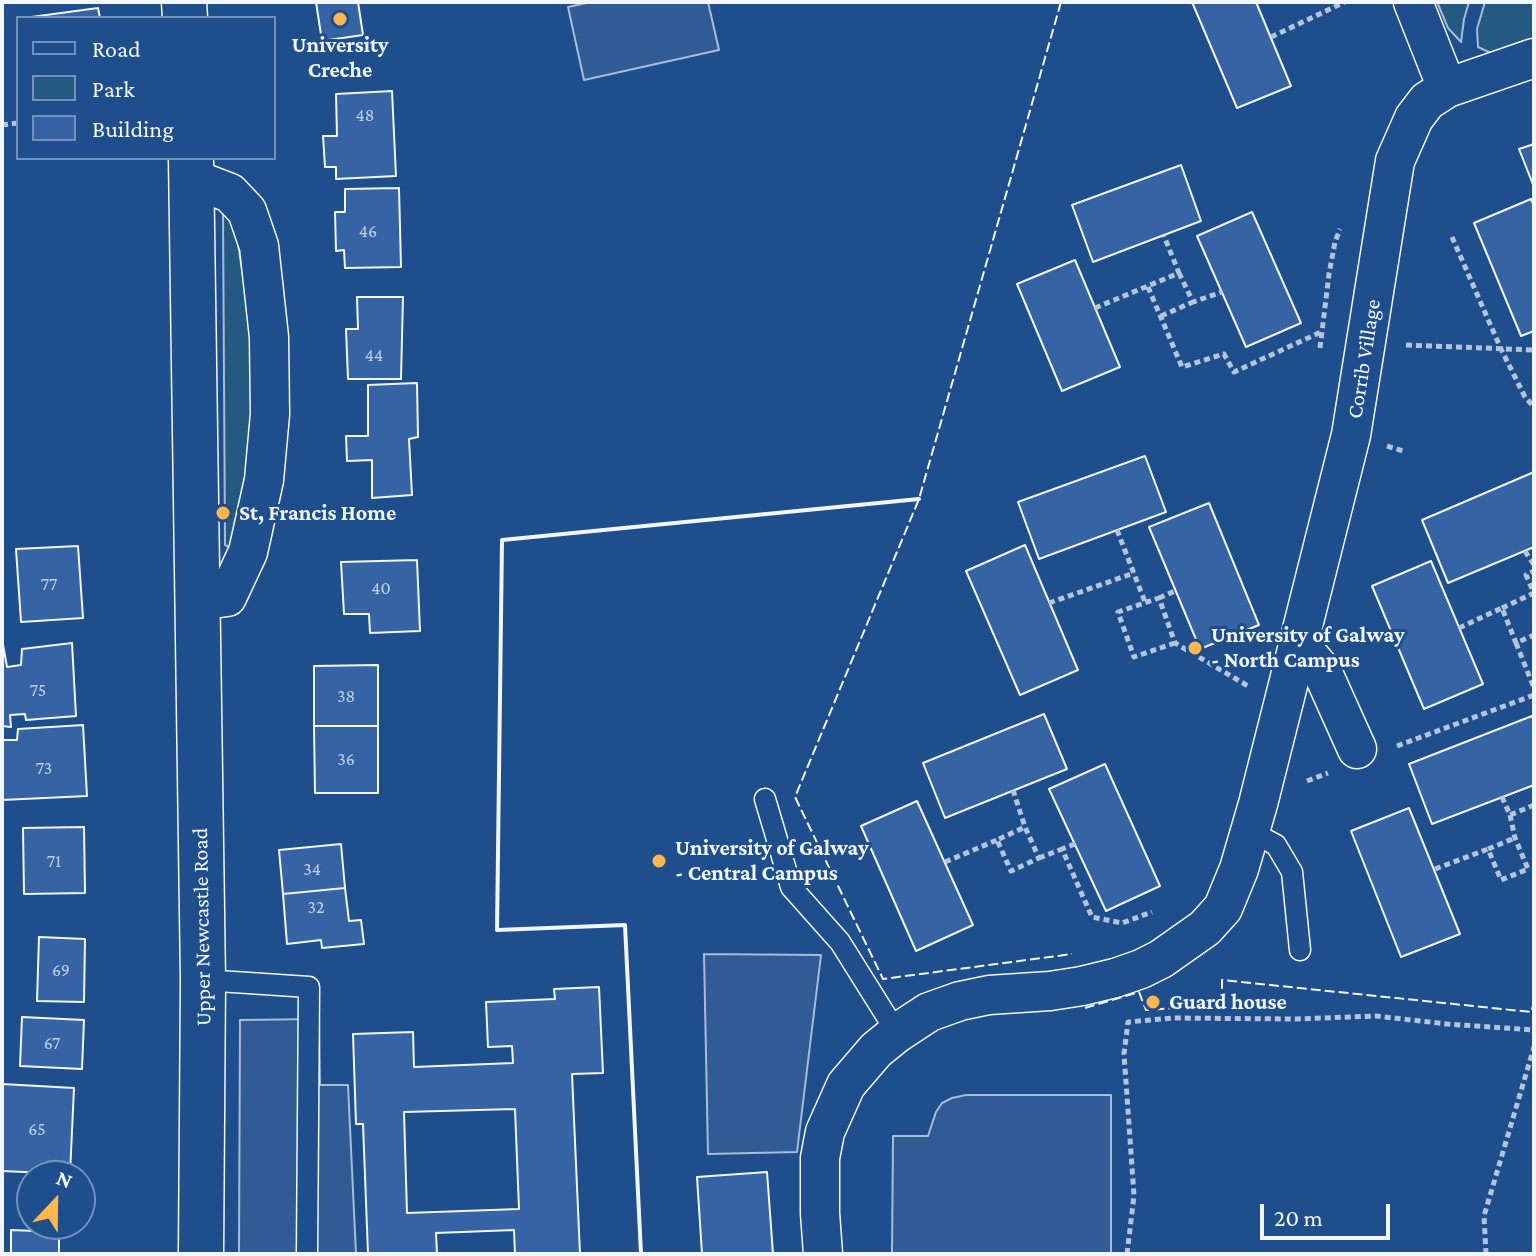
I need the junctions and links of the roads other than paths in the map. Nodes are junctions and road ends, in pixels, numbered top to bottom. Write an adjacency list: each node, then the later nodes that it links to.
1 (1413, 2): 3 (street)
2 (1534, 58): 3 (street, Corrib Village)
3 (1447, 88): 6 (street, Corrib Village)
4 (191, 168): 5 (main road, Upper Newcastle Road); 5 (street, Upper Newcastle Road)
5 (197, 601): 11 (main road, Upper Newcastle Road)
6 (1299, 644): 7 (street); 9 (street, Corrib Village)
7 (1357, 749)
8 (765, 799): 12 (lane)
9 (1250, 831): 10 (lane); 12 (street, Corrib Village)
10 (1300, 950)
11 (203, 980): 13 (main road, Upper Newcastle Road); 14 (lane)
12 (897, 1033): 15 (street, Corrib Village)
13 (201, 1254)
14 (307, 1254)
15 (823, 1254)

